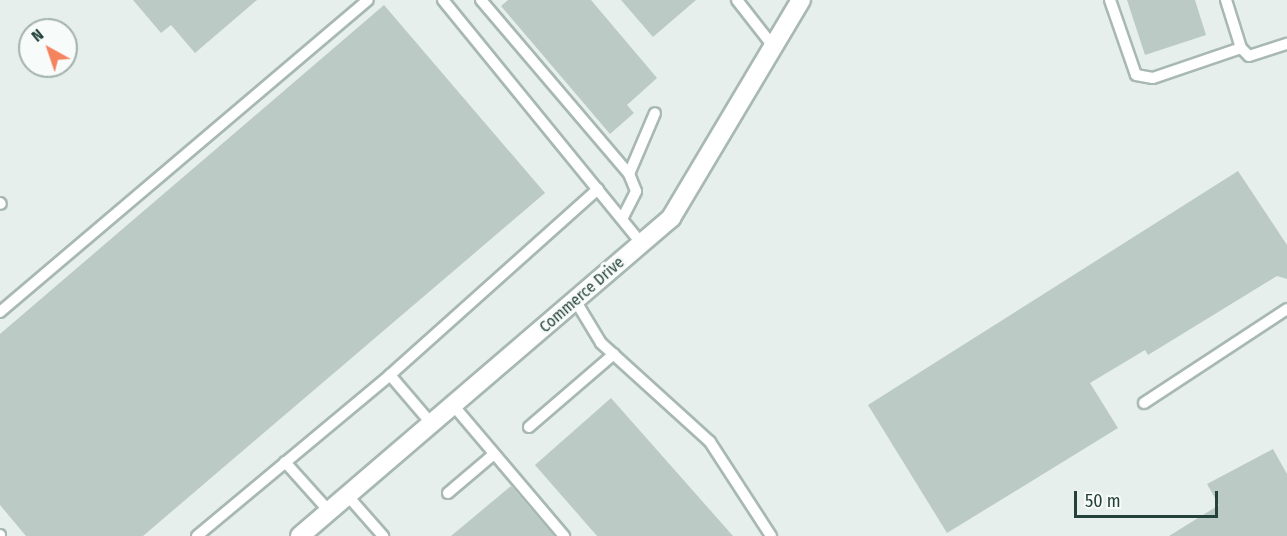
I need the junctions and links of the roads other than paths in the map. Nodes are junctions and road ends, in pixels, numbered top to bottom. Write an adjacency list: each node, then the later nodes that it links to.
1 (368, 0): 18 (lane)
2 (443, 0): 13 (lane)
3 (481, 0): 12 (lane)
4 (737, 0): 9 (lane)
5 (801, 0): 9 (street, Commerce Drive)
6 (1110, 0): 10 (lane)
7 (1226, 0): 10 (lane)
8 (1287, 44): 10 (lane)
9 (773, 46): 15 (street, Commerce Drive)
10 (1241, 48)
11 (655, 113): 12 (lane)
12 (629, 174): 14 (lane)
13 (598, 189): 14 (lane); 20 (lane)
14 (622, 219): 15 (lane)
15 (641, 243): 16 (street, Commerce Drive)
16 (575, 300): 19 (lane); 22 (street, Commerce Drive)
17 (1287, 309): 21 (lane)
18 (0, 312)
19 (614, 354): 24 (lane); 34 (lane)
20 (390, 375): 23 (lane); 26 (lane)
21 (1144, 403)
22 (453, 405): 23 (street, Commerce Drive); 25 (lane)
23 (431, 423): 28 (street, Commerce Drive)
24 (529, 427)
25 (494, 454): 27 (lane); 33 (lane)
26 (285, 462): 29 (lane); 30 (lane)
27 (448, 493)
28 (347, 495): 29 (street, Commerce Drive); 32 (lane)
29 (329, 511): 31 (street, Commerce Drive)
30 (197, 536)
31 (300, 536)
32 (383, 536)
33 (564, 536)
34 (771, 536)

